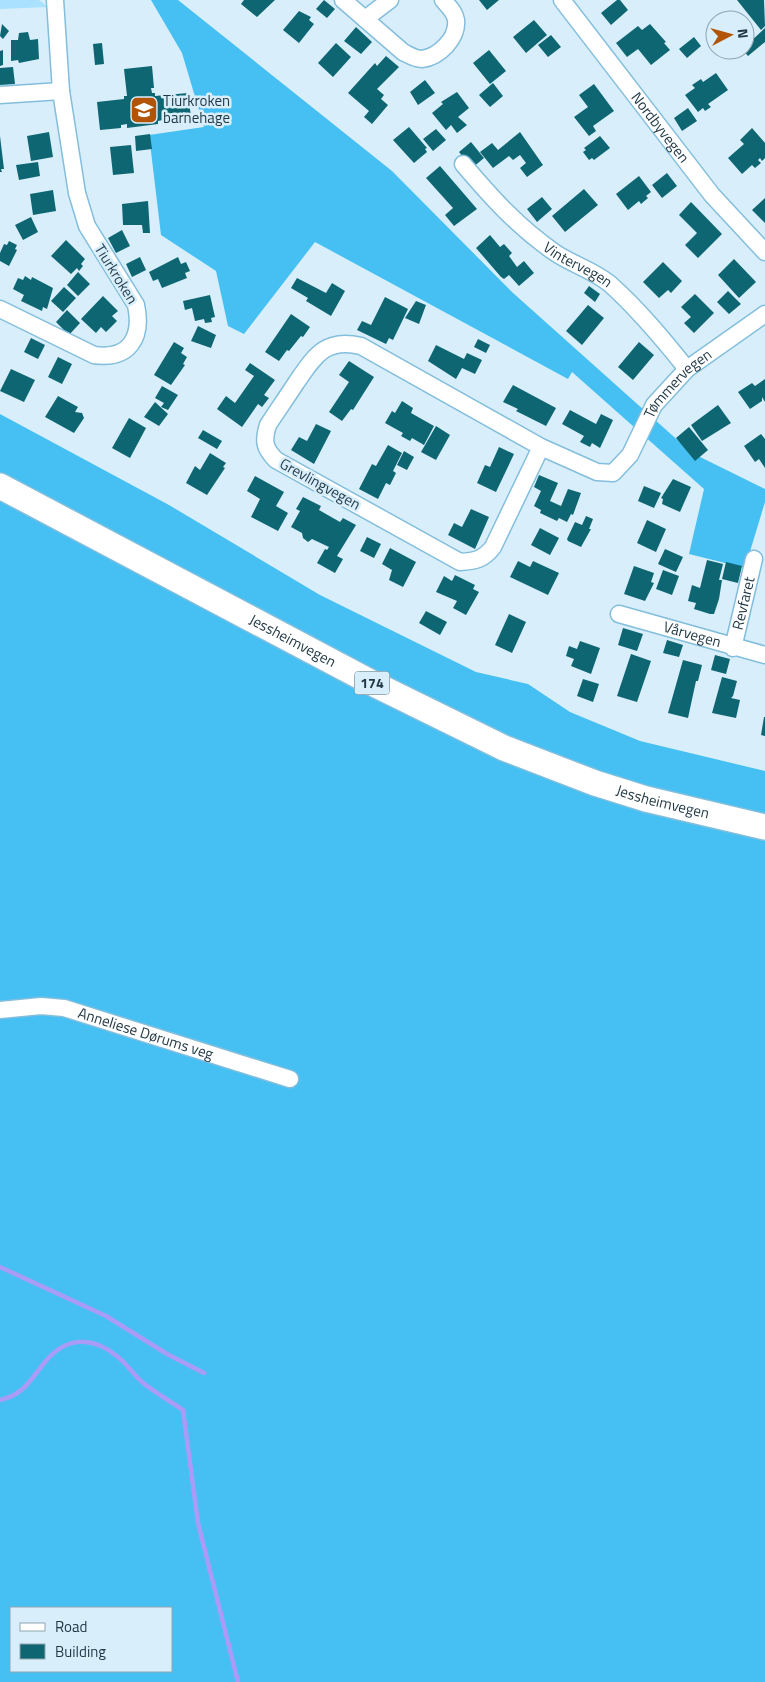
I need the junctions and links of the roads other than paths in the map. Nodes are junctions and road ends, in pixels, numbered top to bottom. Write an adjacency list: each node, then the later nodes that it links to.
1 (55, 0): 7 (street, Tiurkroken)
2 (343, 0): 6 (street)
3 (390, 0): 6 (street)
4 (443, 0): 6 (street)
5 (562, 0): 10 (street, Nordbyvegen)
6 (365, 19)
7 (61, 90): 8 (street); 11 (street, Tiurkroken)
8 (0, 95)
9 (463, 164): 13 (street, Vintervegen)
10 (765, 252)
11 (0, 309)
12 (765, 314): 13 (street, Tømmervegen)
13 (687, 369): 15 (street, Tømmervegen)
14 (541, 447): 14 (street, Grevlingvegen); 15 (street, Grevlingvegen)
15 (613, 474)
16 (0, 486): 21 (main road, Jessheimvegen / 174)
17 (754, 559): 19 (street, Revfaret)
18 (618, 614): 19 (street, Vårvegen)
19 (733, 648): 20 (street, Vårvegen)
20 (765, 655)
21 (765, 827)
22 (0, 1010): 23 (street, Anneliese Dørums veg)
23 (290, 1079)

